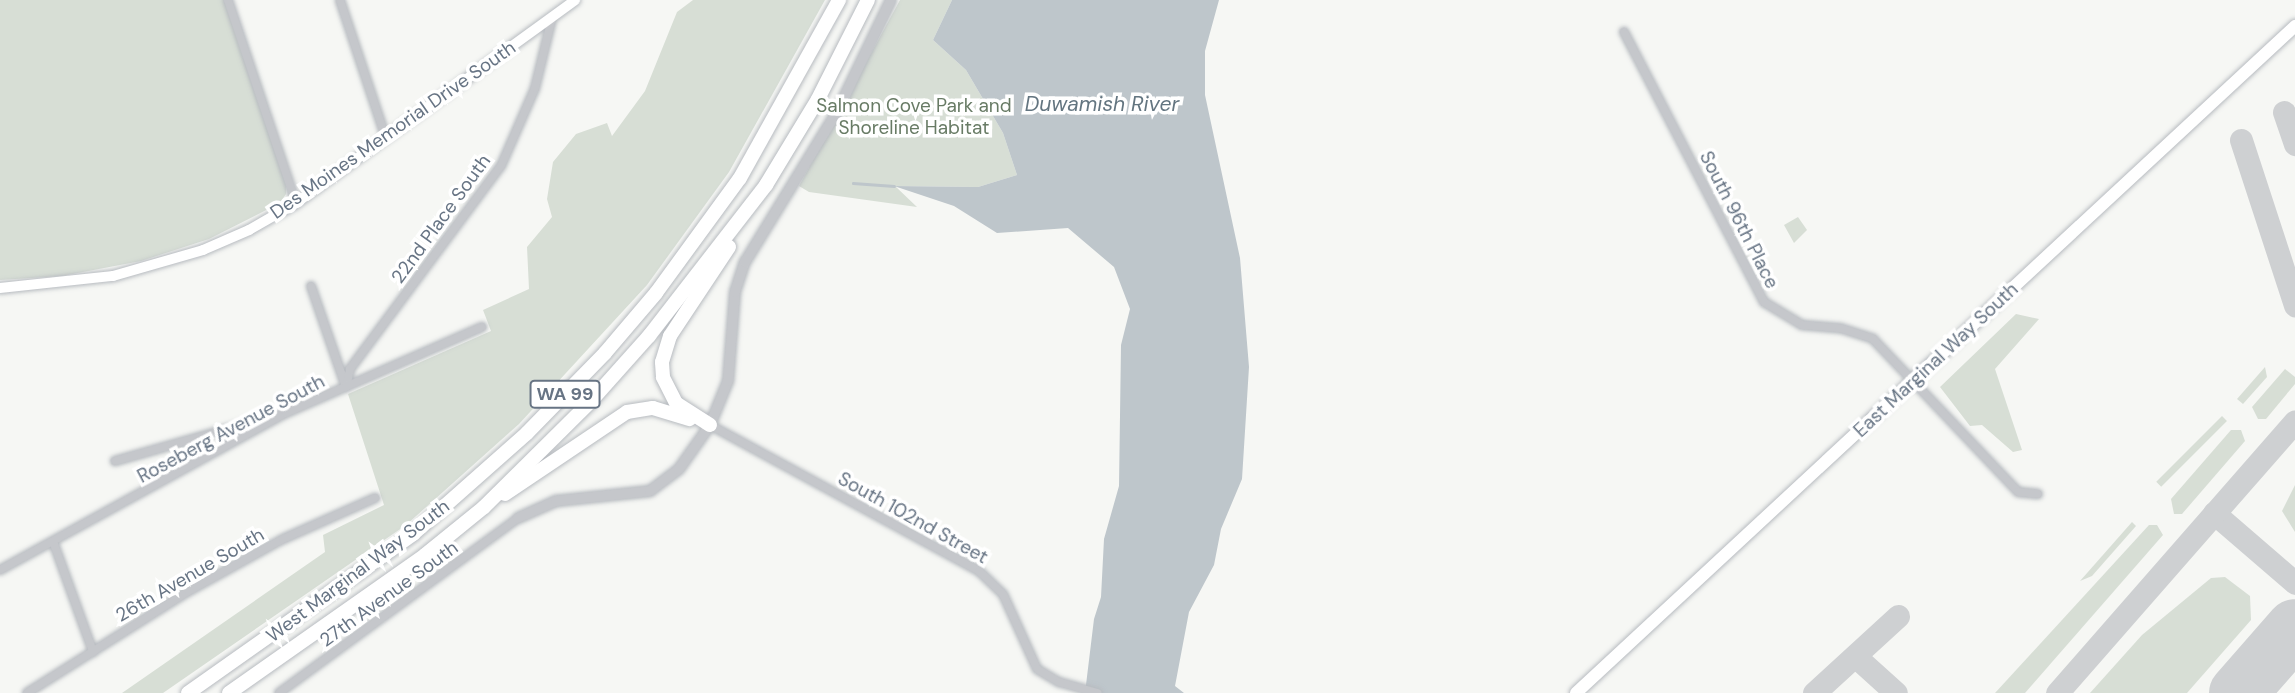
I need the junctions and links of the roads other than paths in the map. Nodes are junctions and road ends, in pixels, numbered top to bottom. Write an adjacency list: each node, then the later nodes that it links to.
1 (228, 0): 12 (street)
2 (340, 0): 10 (street)
3 (575, 0): 7 (main road, Des Moines Memorial Drive South)
4 (839, 0): 29 (highway, West Marginal Way South / WA 99)
5 (868, 0): 11 (highway, West Marginal Way South / WA 99)
6 (891, 0): 19 (street)
7 (552, 18): 10 (main road, Des Moines Memorial Drive South); 17 (street, 22nd Place South)
8 (2295, 26): 16 (main road, East Marginal Way South)
9 (1624, 32): 16 (street, South 96th Place)
10 (386, 138): 12 (main road, Des Moines Memorial Drive South)
11 (766, 185): 19 (highway); 23 (highway, West Marginal Way South / WA 99)
12 (296, 203): 14 (main road, Des Moines Memorial Drive South)
13 (311, 286): 17 (street)
14 (0, 288)
15 (482, 327): 17 (street, Roseberg Avenue South)
16 (1915, 380): 21 (street, South 96th Place); 33 (main road, East Marginal Way South)
17 (346, 387): 18 (street, Roseberg Avenue South)
18 (286, 413): 20 (street); 25 (street, Roseberg Avenue South)
19 (710, 425): 23 (highway); 24 (street); 32 (street, South 102nd Street)
20 (115, 461)
21 (2038, 494)
22 (375, 498): 27 (street, 26th Avenue South)
23 (484, 507): 30 (highway, West Marginal Way South / WA 99)
24 (518, 519): 31 (street, 27th Avenue South)
25 (54, 544): 26 (street, Roseberg Avenue South); 27 (street)
26 (0, 570)
27 (93, 652): 28 (street, 26th Avenue South)
28 (27, 693)
29 (188, 693)
30 (229, 693)
31 (279, 693)
32 (1097, 693)
33 (1576, 693)

